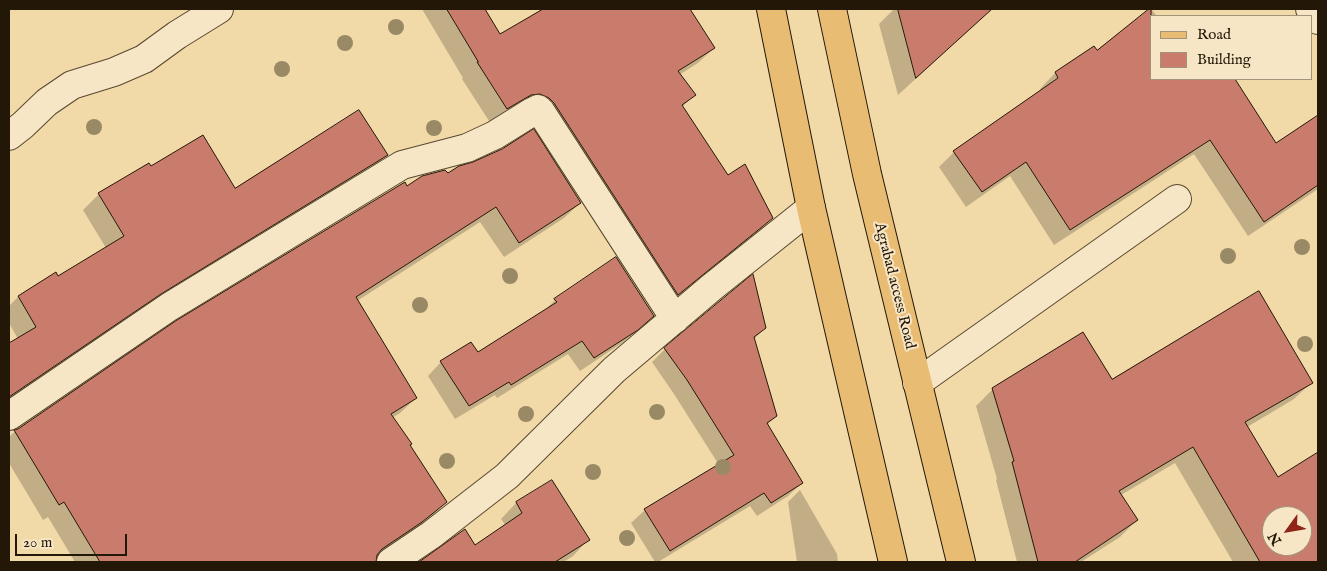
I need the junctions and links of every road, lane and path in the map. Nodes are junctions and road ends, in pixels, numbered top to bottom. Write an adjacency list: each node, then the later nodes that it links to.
1 (219, 9): 6 (street)
2 (771, 9): 8 (main road)
3 (832, 9): 10 (main road, Agrabad access Road)
4 (1310, 9): 5 (street)
5 (1318, 20)
6 (9, 136)
7 (1177, 199): 10 (street)
8 (811, 208): 9 (street); 13 (main road)
9 (674, 319): 11 (street); 12 (street)
10 (917, 383): 14 (main road, Agrabad access Road)
11 (9, 416)
12 (391, 562)
13 (893, 562)
14 (961, 562)

